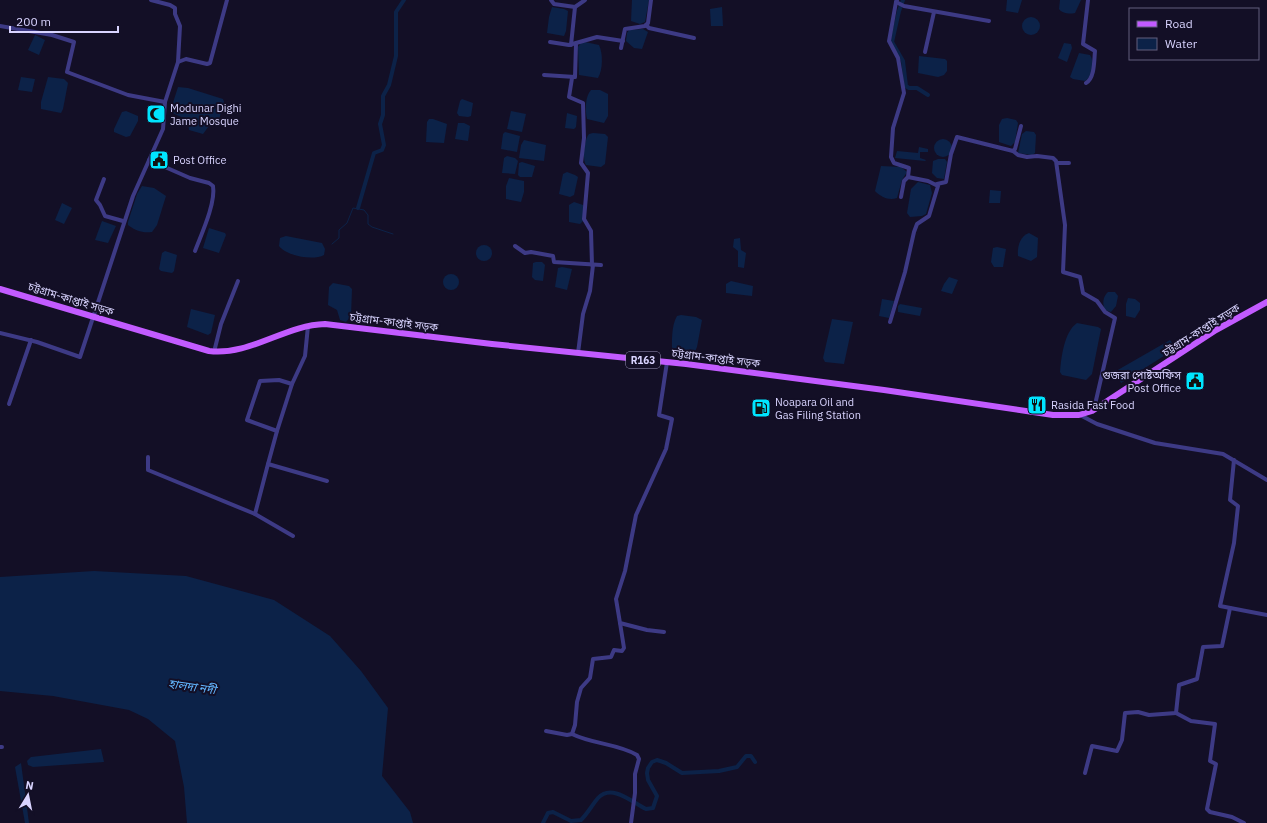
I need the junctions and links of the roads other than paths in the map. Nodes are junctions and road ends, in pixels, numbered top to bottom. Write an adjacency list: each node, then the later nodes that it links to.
1 (151, 0): 19 (street)
2 (227, 0): 19 (street)
3 (551, 0): 8 (street)
4 (586, 0): 8 (street)
5 (651, 0): 11 (street)
6 (1088, 0): 22 (street)
7 (897, 1): 9 (street); 29 (street)
8 (575, 7): 16 (street)
9 (934, 12): 10 (street); 18 (street)
10 (989, 21)
11 (646, 25): 13 (street); 14 (street)
12 (0, 26): 23 (street)
13 (694, 38)
14 (623, 41): 16 (street); 17 (street)
15 (550, 42): 16 (street)
16 (574, 44): 21 (street)
17 (621, 48)
18 (925, 52)
19 (178, 62): 23 (street)
20 (544, 75): 21 (street)
21 (572, 78): 36 (street)
22 (1086, 83)
23 (165, 102): 26 (street)
24 (1021, 126): 25 (street)
25 (1013, 151): 27 (street); 31 (street)
26 (149, 160): 33 (street); 35 (street)
27 (1057, 163): 28 (street); 51 (street)
28 (1069, 163)
29 (908, 177): 31 (street); 32 (street)
30 (104, 179): 33 (street)
31 (937, 184): 42 (street)
32 (901, 197)
33 (123, 221): 41 (street)
34 (515, 246): 36 (street)
35 (196, 252)
36 (592, 265): 37 (street); 47 (street)
37 (601, 265)
38 (238, 281): 46 (street)
39 (0, 289): 41 (main road, চট্টগ্রাম-কাপ্তাই সড়ক / R163)
40 (1267, 302): 51 (main road, চট্টগ্রাম-কাপ্তাই সড়ক / R163)
41 (94, 316): 45 (street); 46 (main road, চট্টগ্রাম-কাপ্তাই সড়ক / R163)
42 (890, 322)
43 (308, 325): 46 (main road, চট্টগ্রাম-কাপ্তাই সড়ক / R163); 47 (main road, চট্টগ্রাম-কাপ্তাই সড়ক / R163); 49 (street)
44 (0, 334): 45 (street)
45 (31, 340): 50 (street)
46 (214, 352)
47 (578, 353): 48 (main road, চট্টগ্রাম-কাপ্তাই সড়ক / R163)
48 (667, 362): 52 (main road, চট্টগ্রাম-কাপ্তাই সড়ক / R163); 63 (street)
49 (292, 384): 53 (street); 53 (street)
50 (9, 404)
51 (1094, 409): 52 (main road, চট্টগ্রাম-কাপ্তাই সড়ক / R163)
52 (1079, 415): 55 (street)
53 (277, 431): 56 (street)
54 (148, 457): 59 (street)
55 (1234, 460): 57 (street); 61 (street)
56 (268, 464): 58 (street); 59 (street)
57 (1267, 480)
58 (327, 481)
59 (255, 514): 60 (street)
60 (293, 536)
61 (1230, 608): 62 (street); 65 (street)
62 (1267, 615)
63 (620, 623): 64 (street); 67 (street)
64 (664, 632)
65 (1176, 713): 68 (street); 70 (street)
66 (546, 731): 67 (street)
67 (572, 734): 69 (street)
68 (1085, 773)
69 (631, 823)
70 (1244, 823)

